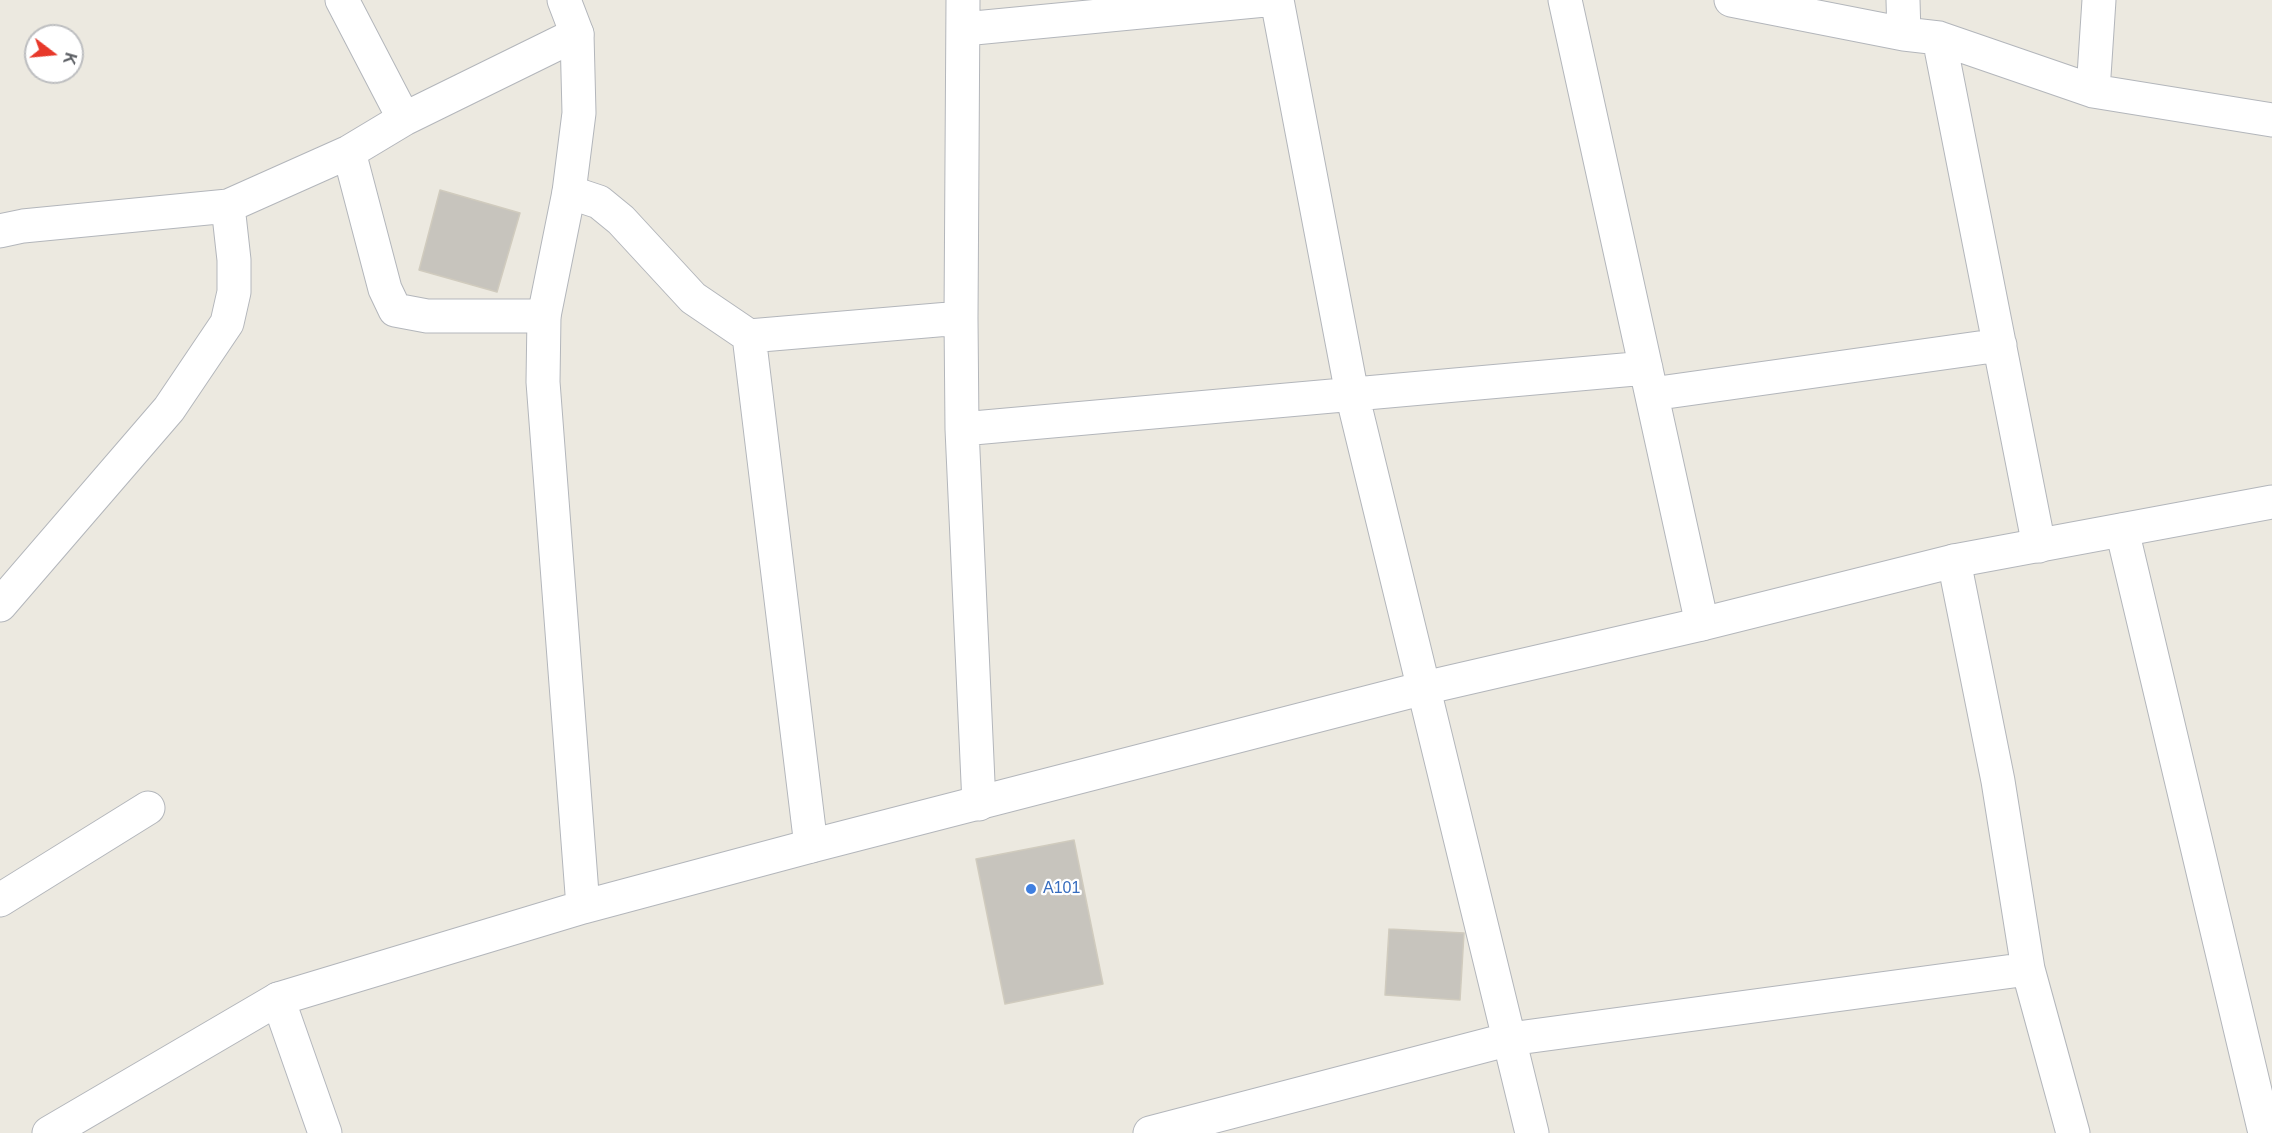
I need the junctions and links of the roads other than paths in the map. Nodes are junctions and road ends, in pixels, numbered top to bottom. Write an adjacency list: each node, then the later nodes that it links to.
1 (342, 0): 14 (street)
2 (564, 0): 10 (street)
3 (1265, 0): 9 (street)
4 (1277, 0): 25 (street)
5 (1565, 0): 24 (street)
6 (1731, 0): 11 (street)
7 (1903, 0): 11 (street)
8 (2098, 0): 13 (street)
9 (964, 14): 21 (street)
10 (577, 34): 14 (street); 17 (street)
11 (1904, 34): 12 (street)
12 (1939, 38): 13 (street); 23 (street)
13 (2093, 91): 15 (street)
14 (404, 119): 16 (street)
15 (2272, 120)
16 (349, 152): 18 (street); 20 (street)
17 (569, 192): 20 (street); 22 (street)
18 (228, 206): 19 (street); 31 (street)
19 (0, 231)
20 (544, 316): 38 (street)
21 (961, 318): 22 (street); 26 (street)
22 (749, 336): 36 (street)
23 (2000, 345): 24 (street); 29 (street)
24 (1649, 381): 25 (street); 32 (street)
25 (1352, 394): 26 (street); 33 (street)
26 (963, 429): 34 (street)
27 (2272, 502): 28 (street)
28 (2122, 530): 29 (street); 47 (street)
29 (2039, 546): 30 (street)
30 (1954, 561): 32 (street); 39 (street)
31 (0, 605)
32 (1702, 624): 33 (street)
33 (1424, 688): 34 (street); 41 (street)
34 (979, 804): 36 (street)
35 (148, 808): 37 (street)
36 (811, 846): 38 (street)
37 (0, 900)
38 (583, 907): 40 (street)
39 (2028, 969): 41 (street); 46 (street)
40 (278, 999): 42 (street); 43 (street)
41 (1510, 1039): 44 (street); 45 (street)
42 (49, 1133)
43 (325, 1133)
44 (1150, 1133)
45 (1532, 1133)
46 (2073, 1133)
47 (2265, 1133)

